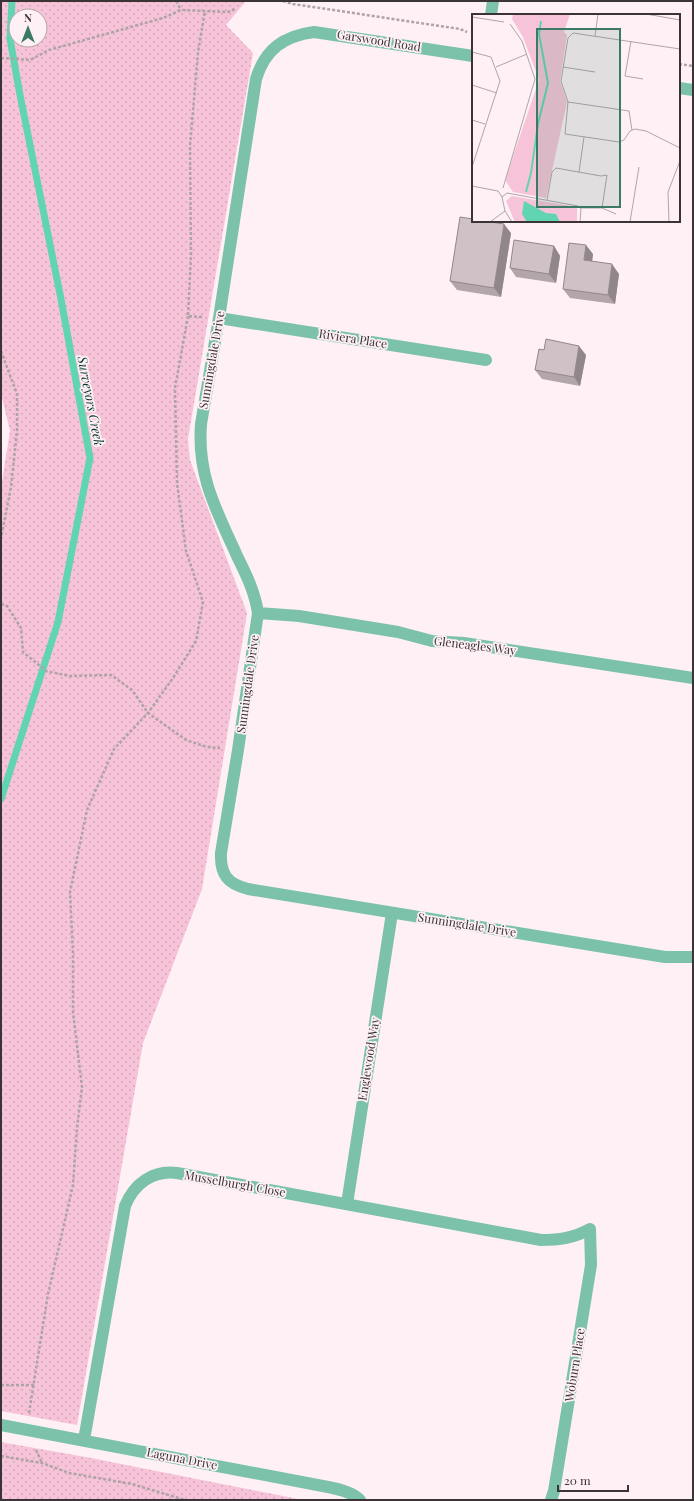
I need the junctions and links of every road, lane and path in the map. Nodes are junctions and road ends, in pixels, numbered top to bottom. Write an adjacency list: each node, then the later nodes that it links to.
1 (176, 1): 5 (path)
2 (283, 1): 8 (path)
3 (493, 1): 7 (street)
4 (235, 8): 6 (path)
5 (181, 10): 6 (path); 11 (path)
6 (204, 11): 16 (path)
7 (491, 14)
8 (467, 32)
9 (287, 39): 10 (street, Garswood Road); 17 (street, Sunningdale Drive)
10 (472, 56)
11 (1, 58)
12 (680, 64): 13 (path)
13 (693, 66)
14 (680, 88): 15 (street)
15 (693, 90)
16 (188, 316): 17 (path); 24 (path)
17 (219, 318): 19 (street, Riviera Place); 22 (street, Sunningdale Drive)
18 (1, 352): 20 (path)
19 (486, 360)
20 (1, 538)
21 (1, 604): 24 (path)
22 (258, 613): 23 (street, Gleneagles Way); 25 (street, Sunningdale Drive)
23 (693, 678)
24 (148, 713): 25 (path); 31 (path)
25 (238, 750): 26 (street, Sunningdale Drive)
26 (392, 913): 27 (street, Sunningdale Drive); 28 (street, Englewood Way)
27 (693, 957)
28 (347, 1204): 29 (street, Musselburgh Close); 34 (street, Musselburgh Close)
29 (590, 1229): 39 (street, Woburn Place)
30 (1, 1385): 31 (path)
31 (34, 1385): 33 (path)
32 (1, 1425): 33 (street, Laguna Drive)
33 (26, 1430): 34 (street, Laguna Drive); 36 (path)
34 (84, 1440): 38 (street, Laguna Drive)
35 (1, 1456): 36 (path)
36 (42, 1463): 37 (path)
37 (185, 1500)
38 (360, 1500)
39 (551, 1500)

